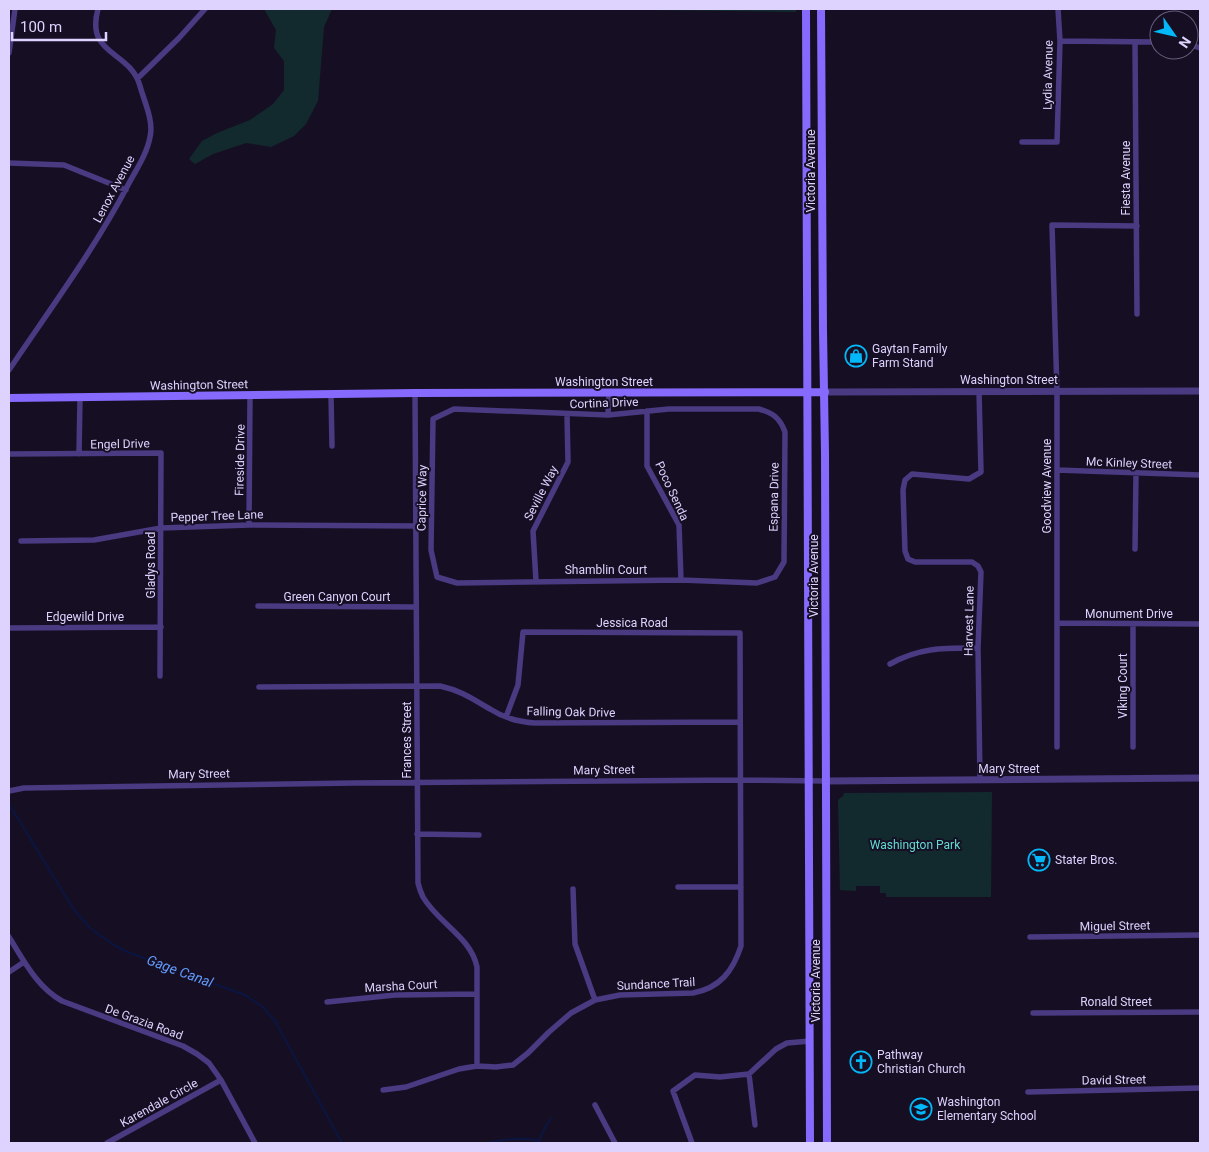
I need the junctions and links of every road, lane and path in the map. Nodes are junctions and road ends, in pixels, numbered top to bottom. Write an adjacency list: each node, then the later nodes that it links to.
1 (15, 9): 10 (street)
2 (98, 9): 11 (street, Lenox Avenue)
3 (205, 9): 11 (street)
4 (806, 9): 20 (main road, Victoria Avenue)
5 (822, 9): 21 (main road, Victoria Avenue)
6 (1058, 9): 7 (street, Lydia Avenue)
7 (1060, 41): 8 (street); 12 (street, Lydia Avenue)
8 (1136, 42): 9 (street); 15 (street, Fiesta Avenue)
9 (1149, 42)
10 (9, 53)
11 (138, 78): 14 (street, Lenox Avenue)
12 (1022, 142)
13 (9, 163): 14 (street)
14 (126, 190): 17 (street, Lenox Avenue)
15 (1137, 226): 16 (street, Fiesta Avenue); 22 (street, Goodview Avenue)
16 (1137, 314)
17 (9, 370)
18 (979, 391): 21 (street, Washington Street); 22 (street, Washington Street); 58 (street, Harvest Lane)
19 (1200, 391): 22 (street, Washington Street)
20 (807, 392): 21 (main road, Washington Street); 24 (main road, Washington Street); 70 (main road, Victoria Avenue)
21 (825, 392): 71 (main road, Victoria Avenue)
22 (1057, 392): 38 (street, Goodview Avenue)
23 (415, 393): 24 (main road, Washington Street); 25 (main road, Washington Street); 42 (street, Frances Street)
24 (608, 393): 31 (street)
25 (331, 395): 26 (main road, Washington Street); 34 (street)
26 (250, 396): 28 (main road, Washington Street); 41 (street, Fireside Drive)
27 (9, 398): 28 (main road, Washington Street)
28 (80, 398): 37 (street, Engel Drive)
29 (647, 412): 31 (street, Cortina Drive); 32 (street, Cortina Drive); 48 (street, Poco Senda)
30 (567, 414): 31 (street, Cortina Drive); 33 (street, Cortina Drive); 49 (street, Seville Way)
31 (608, 415)
32 (777, 417): 47 (street, Espana Drive)
33 (433, 419): 46 (street, Caprice Way)
34 (332, 446)
35 (161, 453): 37 (street, Engel Drive); 43 (street, Gladys Road)
36 (9, 454): 37 (street, Engel Drive)
37 (79, 454)
38 (1057, 470): 39 (street, Mc Kinley Street); 52 (street, Goodview Avenue)
39 (1136, 473): 40 (street, Mc Kinley Street); 45 (street)
40 (1200, 475)
41 (249, 525): 42 (street, Pepper Tree Lane); 43 (street, Pepper Tree Lane)
42 (415, 526): 51 (street, Frances Street)
43 (161, 528): 44 (street, Pepper Tree Lane); 55 (street, Gladys Road)
44 (21, 540)
45 (1135, 549)
46 (437, 577): 49 (street, Shamblin Court)
47 (775, 577): 48 (street, Shamblin Court)
48 (681, 580): 49 (street, Shamblin Court)
49 (536, 581)
50 (258, 606): 51 (street, Green Canyon Court)
51 (416, 607): 61 (street, Frances Street)
52 (1058, 623): 53 (street, Monument Drive); 65 (street, Goodview Avenue)
53 (1133, 624): 54 (street, Monument Drive); 66 (street, Viking Court)
54 (1200, 624)
55 (160, 627): 56 (street, Edgewild Drive); 60 (street, Gladys Road)
56 (9, 628)
57 (740, 633): 63 (street, Jessica Road); 64 (street, Sundance Trail)
58 (978, 648): 59 (street); 69 (street, Harvest Lane)
59 (890, 664)
60 (160, 676)
61 (416, 686): 62 (street, Falling Oak Drive); 63 (street, Falling Oak Drive); 72 (street, Frances Street)
62 (260, 687)
63 (506, 717): 64 (street, Falling Oak Drive)
64 (740, 722): 68 (street, Sundance Trail)
65 (1057, 747)
66 (1133, 748)
67 (1200, 778): 69 (street, Mary Street)
68 (741, 780): 70 (street, Mary Street); 72 (street, Mary Street); 77 (street, Sundance Trail)
69 (980, 780): 71 (street, Mary Street)
70 (808, 781): 71 (street, Mary Street); 89 (main road, Victoria Avenue)
71 (826, 781): 103 (main road, Victoria Avenue)
72 (417, 783): 73 (street, Mary Street); 74 (street, Frances Street)
73 (9, 791)
74 (417, 834): 75 (street); 84 (street, Frances Street)
75 (479, 835)
76 (678, 887): 77 (street)
77 (741, 887): 85 (street, Sundance Trail)
78 (573, 889): 85 (street)
79 (1200, 935): 80 (street, Miguel Street)
80 (1030, 937)
81 (9, 938): 82 (street, De Grazia Road)
82 (24, 962): 83 (street); 92 (street, De Grazia Road)
83 (9, 972)
84 (477, 994): 86 (street, Marsha Court); 90 (street, Frances Street)
85 (595, 1000): 90 (street, Sundance Trail)
86 (327, 1002)
87 (1200, 1012): 88 (street, Ronald Street)
88 (1033, 1013)
89 (810, 1041): 91 (street); 102 (main road, Victoria Avenue)
90 (477, 1066): 94 (street, Sundance Trail)
91 (749, 1074): 97 (street); 101 (street)
92 (221, 1080): 98 (street, Karendale Circle); 99 (street, De Grazia Road)
93 (1200, 1088): 95 (street, David Street)
94 (383, 1090)
95 (1028, 1092)
96 (595, 1105): 100 (street)
97 (755, 1125)
98 (107, 1143)
99 (255, 1143)
100 (616, 1143)
101 (692, 1143)
102 (810, 1143)
103 (827, 1143)

